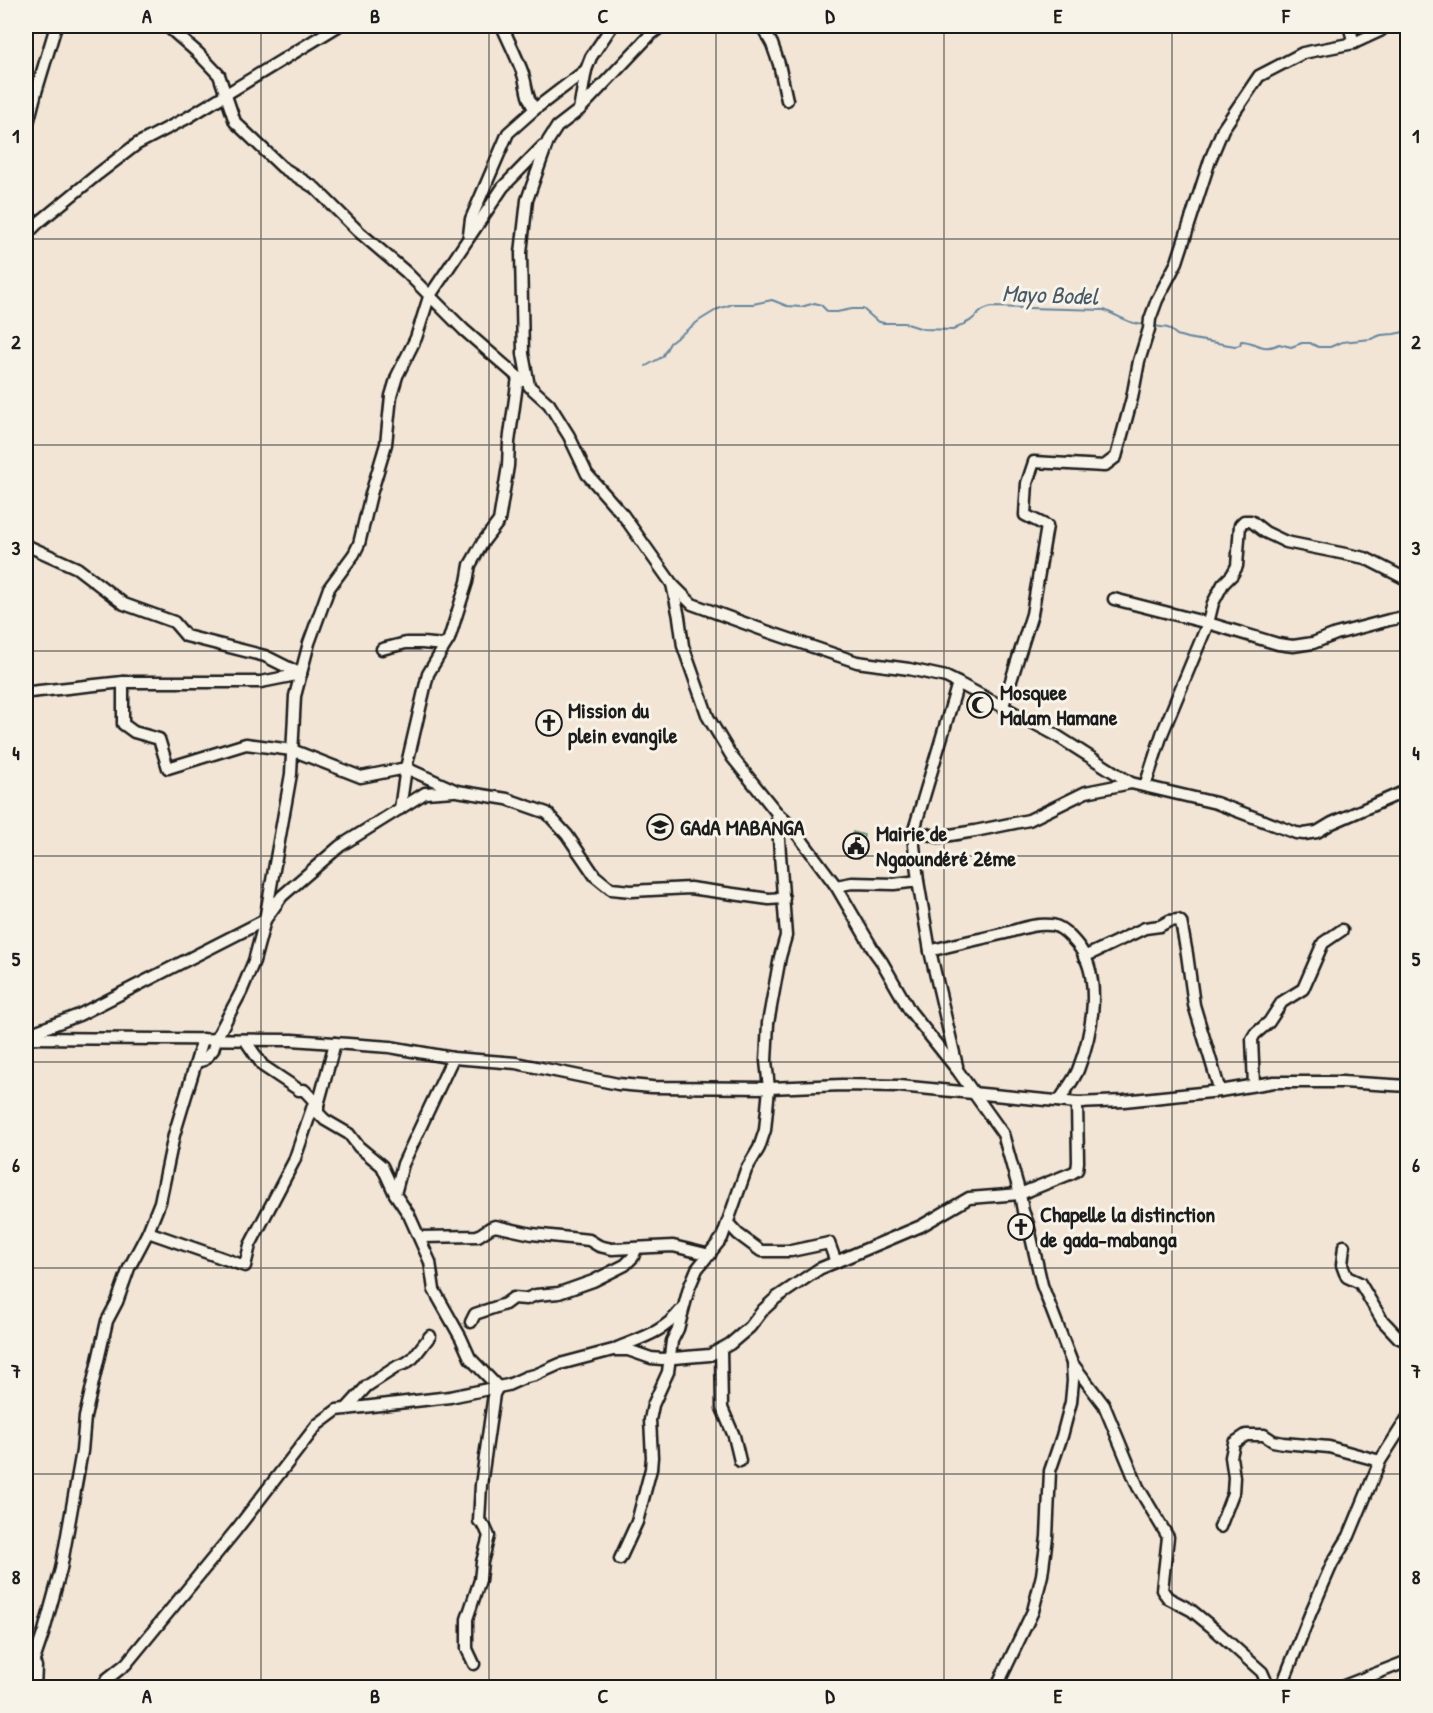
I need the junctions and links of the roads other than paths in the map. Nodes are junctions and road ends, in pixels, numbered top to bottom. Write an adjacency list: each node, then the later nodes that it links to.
1 (56, 26): 16 (street)
2 (167, 26): 12 (street)
3 (338, 26): 12 (street)
4 (502, 26): 14 (street)
5 (612, 26): 11 (street)
6 (662, 26): 15 (street)
7 (762, 26): 13 (street)
8 (1349, 26): 10 (street)
9 (1386, 26): 10 (street)
10 (1354, 43): 35 (street)
11 (586, 70): 14 (street); 15 (street)
12 (226, 95): 18 (street); 20 (street)
13 (787, 100)
14 (535, 109): 19 (street)
15 (579, 110): 17 (street)
16 (26, 131)
17 (548, 141): 19 (street); 22 (street)
18 (26, 235)
19 (469, 235): 20 (street)
20 (429, 297): 21 (street); 31 (street)
21 (518, 377): 22 (street); 29 (street)
22 (529, 386): 25 (street)
23 (26, 548): 31 (street)
24 (1407, 580): 28 (street)
25 (672, 584): 33 (street); 43 (street)
26 (1114, 598): 28 (street)
27 (1407, 618): 28 (street)
28 (1208, 623): 39 (street)
29 (449, 639): 30 (street); 37 (street)
30 (382, 649)
31 (301, 674): 32 (street); 36 (street)
32 (123, 682): 34 (street); 36 (street)
33 (958, 683): 35 (street); 44 (street)
34 (30, 692)
35 (1003, 706): 38 (street)
36 (292, 750): 37 (street); 48 (street)
37 (406, 768): 41 (street); 42 (street)
38 (1131, 783): 39 (street); 44 (street)
39 (1145, 786): 40 (street)
40 (1407, 790)
41 (457, 791): 42 (street); 47 (street)
42 (400, 809): 48 (street)
43 (777, 813): 46 (street); 47 (street)
44 (913, 836): 45 (street)
45 (918, 881): 46 (street); 50 (street)
46 (836, 886): 59 (street)
47 (784, 898): 62 (street)
48 (265, 920): 52 (street); 54 (street)
49 (1342, 930): 60 (street)
50 (930, 951): 51 (street); 59 (street)
51 (1084, 957): 63 (street); 65 (street)
52 (26, 1037): 53 (street)
53 (203, 1039): 54 (street); 58 (street)
54 (216, 1039): 55 (street); 58 (street)
55 (245, 1040): 56 (street); 66 (street)
56 (335, 1043): 57 (street); 66 (street)
57 (453, 1058): 62 (street); 68 (street)
58 (196, 1062): 71 (street)
59 (958, 1071): 64 (street)
60 (1254, 1085): 61 (street); 63 (street)
61 (1407, 1086)
62 (769, 1088): 64 (street); 70 (street)
63 (1220, 1091): 67 (street)
64 (973, 1092): 65 (street); 69 (street)
65 (1059, 1101): 67 (street)
66 (316, 1103): 68 (street); 71 (street)
67 (1077, 1103): 69 (street)
68 (395, 1194): 72 (street)
69 (1020, 1194): 76 (street); 84 (street)
70 (728, 1223): 75 (street); 76 (street)
71 (148, 1232): 92 (street)
72 (420, 1237): 74 (street); 85 (street)
73 (1344, 1246): 80 (street)
74 (636, 1249): 75 (street); 78 (street)
75 (710, 1255): 77 (street)
76 (836, 1262): 81 (street)
77 (682, 1309): 82 (street); 83 (street)
78 (471, 1322)
79 (430, 1336): 86 (street)
80 (1407, 1342)
81 (721, 1349): 83 (street); 88 (street)
82 (613, 1350): 83 (street); 85 (street)
83 (669, 1358): 91 (street)
84 (1072, 1363): 98 (street); 99 (street)
85 (498, 1388): 86 (street); 94 (street)
86 (346, 1408): 97 (street)
87 (1407, 1417): 89 (street)
88 (740, 1461)
89 (1380, 1461): 90 (street); 100 (street)
90 (1220, 1527)
91 (620, 1559)
92 (34, 1660): 95 (street); 96 (street)
93 (1407, 1661): 101 (street)
94 (474, 1664)
95 (26, 1684)
96 (35, 1688)
97 (102, 1688)
98 (996, 1688)
99 (1269, 1688)
100 (1281, 1688)
101 (1339, 1688)

